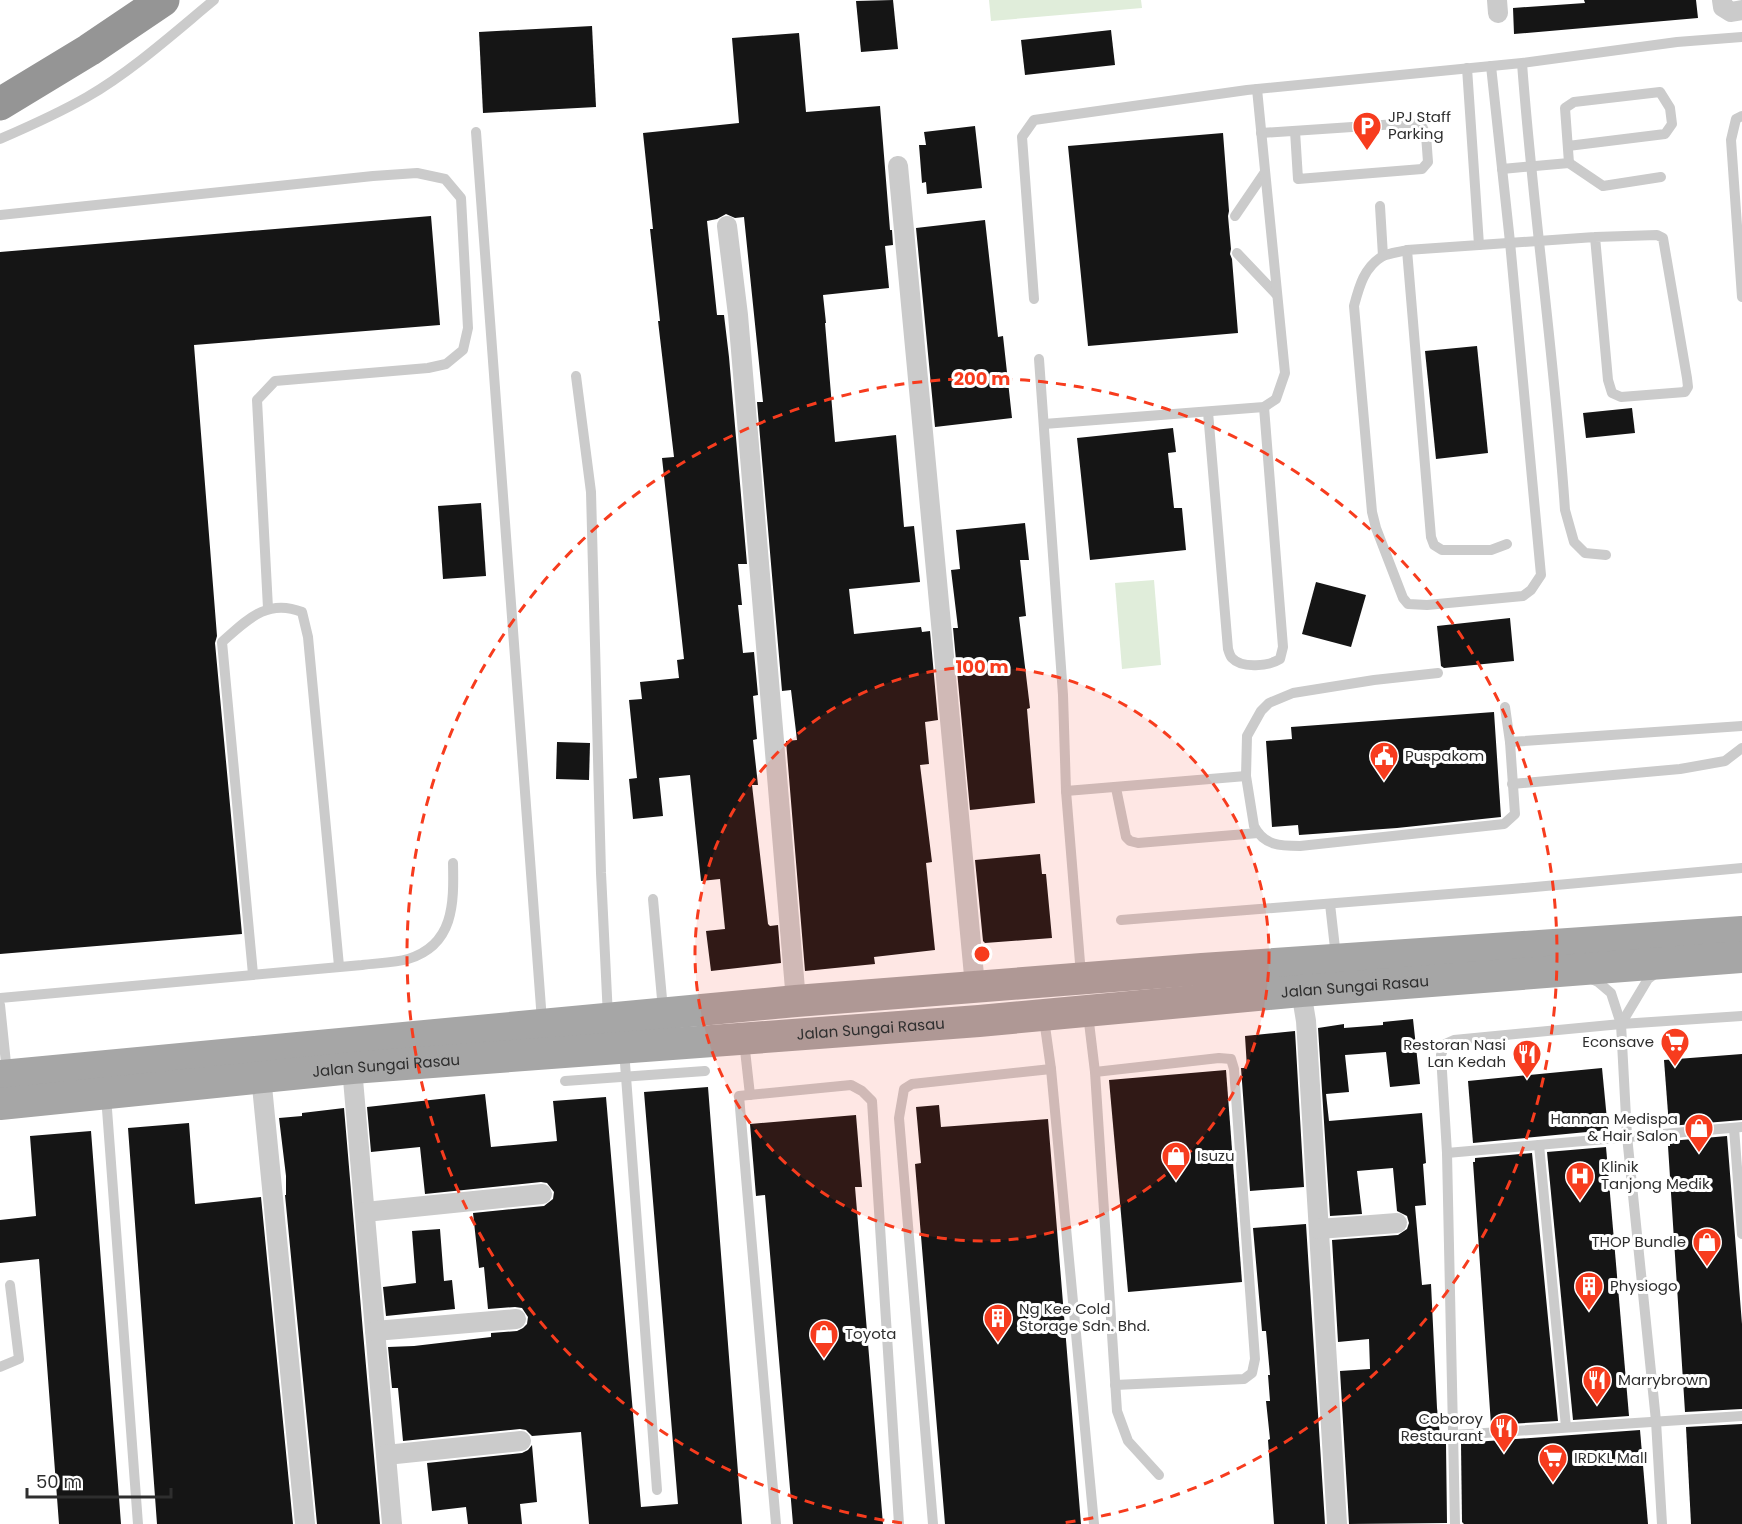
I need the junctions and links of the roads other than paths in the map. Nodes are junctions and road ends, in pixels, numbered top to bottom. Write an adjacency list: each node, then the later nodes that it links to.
1 (163, 0): 10 (highway)
2 (214, 0): 15 (lane)
3 (1722, 0): 4 (street)
4 (1742, 10)
5 (1742, 38): 6 (lane)
6 (1522, 63): 7 (lane); 19 (lane)
7 (1491, 66): 8 (lane); 20 (lane)
8 (1467, 69): 9 (lane); 30 (lane)
9 (1257, 89): 14 (lane); 36 (lane)
10 (0, 104)
11 (1742, 116): 35 (lane)
12 (1295, 131): 12 (lane); 14 (lane)
13 (476, 132): 77 (lane)
14 (1261, 133): 21 (lane)
15 (0, 139)
16 (1568, 146): 16 (lane); 17 (lane)
17 (1569, 163): 19 (lane); 22 (lane)
18 (898, 166): 67 (street)
19 (1530, 166): 20 (lane); 28 (lane)
20 (1502, 169): 29 (lane)
21 (1266, 172): 25 (lane); 34 (lane)
22 (1661, 177)
23 (1380, 206): 33 (lane)
24 (0, 215): 44 (lane)
25 (1235, 216)
26 (728, 226): 70 (street)
27 (1595, 237): 27 (lane); 28 (lane)
28 (1540, 241): 29 (lane); 43 (lane)
29 (1510, 242): 30 (lane); 33 (lane)
30 (1479, 245): 31 (lane)
31 (1407, 250): 33 (lane); 42 (lane)
32 (1237, 253): 34 (lane)
33 (1383, 256)
34 (1277, 295): 39 (lane)
35 (1742, 297)
36 (1034, 299)
37 (1039, 359): 41 (lane)
38 (576, 375): 76 (lane)
39 (1264, 407): 40 (lane); 40 (lane)
40 (1208, 412): 41 (lane)
41 (1044, 424): 53 (lane)
42 (1507, 544)
43 (1606, 555)
44 (268, 608): 63 (lane); 65 (lane)
45 (1438, 673): 50 (lane)
46 (1505, 707): 48 (lane)
47 (1742, 726): 48 (lane)
48 (1510, 742): 51 (lane)
49 (1742, 748): 51 (lane)
50 (1246, 776): 52 (lane); 54 (lane)
51 (1512, 784): 54 (lane)
52 (1116, 788): 53 (lane); 54 (lane)
53 (1066, 791): 66 (lane)
54 (1258, 833)
55 (453, 863): 63 (lane)
56 (1742, 868): 58 (lane)
57 (653, 899): 73 (lane)
58 (1330, 904): 59 (lane); 61 (lane)
59 (1121, 920)
60 (1739, 937): 61 (main road, Jalan Sungai Rasau); 62 (main road, Jalan Sungai Rasau)
61 (1337, 960): 66 (main road, Jalan Sungai Rasau)
62 (1672, 962): 64 (main road, Jalan Sungai Rasau); 78 (lane)
63 (339, 966): 65 (lane)
64 (1574, 970): 68 (main road, Jalan Sungai Rasau); 78 (lane)
65 (253, 974): 69 (lane)
66 (1081, 978): 67 (main road, Jalan Sungai Rasau)
67 (975, 987): 70 (main road, Jalan Sungai Rasau)
68 (1301, 991): 72 (main road, Jalan Sungai Rasau); 97 (street)
69 (0, 998)
70 (796, 1000): 73 (main road, Jalan Sungai Rasau)
71 (0, 1005): 87 (lane)
72 (1088, 1011): 74 (main road, Jalan Sungai Rasau); 84 (lane)
73 (663, 1013): 76 (main road, Jalan Sungai Rasau)
74 (1044, 1015): 79 (main road, Jalan Sungai Rasau); 82 (lane)
75 (1742, 1016): 78 (lane)
76 (608, 1018): 77 (main road, Jalan Sungai Rasau)
77 (543, 1024): 87 (main road, Jalan Sungai Rasau)
78 (1621, 1024): 91 (lane); 93 (lane)
79 (744, 1038): 80 (main road, Jalan Sungai Rasau); 89 (lane)
80 (624, 1061): 81 (main road, Jalan Sungai Rasau); 83 (lane); 86 (lane); 111 (lane)
81 (352, 1068): 85 (main road, Jalan Sungai Rasau); 95 (street)
82 (1051, 1069): 117 (lane); 118 (lane)
83 (705, 1071)
84 (1095, 1072): 103 (lane); 103 (lane)
85 (261, 1076): 88 (main road, Jalan Sungai Rasau); 113 (street)
86 (565, 1081)
87 (2, 1085): 88 (main road, Jalan Sungai Rasau)
88 (106, 1093): 112 (lane)
89 (750, 1095): 115 (lane); 116 (lane)
90 (1738, 1127): 91 (lane); 98 (lane)
91 (1627, 1136): 92 (lane); 105 (lane)
92 (1539, 1145): 93 (lane); 106 (lane)
93 (1447, 1154): 107 (lane)
94 (542, 1194): 95 (street)
95 (365, 1212): 101 (street)
96 (1397, 1223): 97 (street)
97 (1319, 1229): 119 (street)
98 (1742, 1234)
99 (10, 1285): 102 (lane)
100 (516, 1319): 101 (street)
101 (375, 1331): 109 (street)
102 (0, 1367)
103 (1115, 1385): 110 (lane)
104 (1742, 1416): 105 (lane)
105 (1656, 1421): 106 (lane); 121 (lane)
106 (1566, 1427): 107 (lane)
107 (1454, 1434): 120 (lane)
108 (521, 1441): 109 (street)
109 (386, 1455): 114 (street)
110 (1159, 1475)
111 (657, 1490)
112 (138, 1524)
113 (305, 1524)
114 (392, 1524)
115 (776, 1524)
116 (899, 1524)
117 (933, 1524)
118 (1094, 1524)
119 (1337, 1524)
120 (1455, 1524)
121 (1662, 1524)

